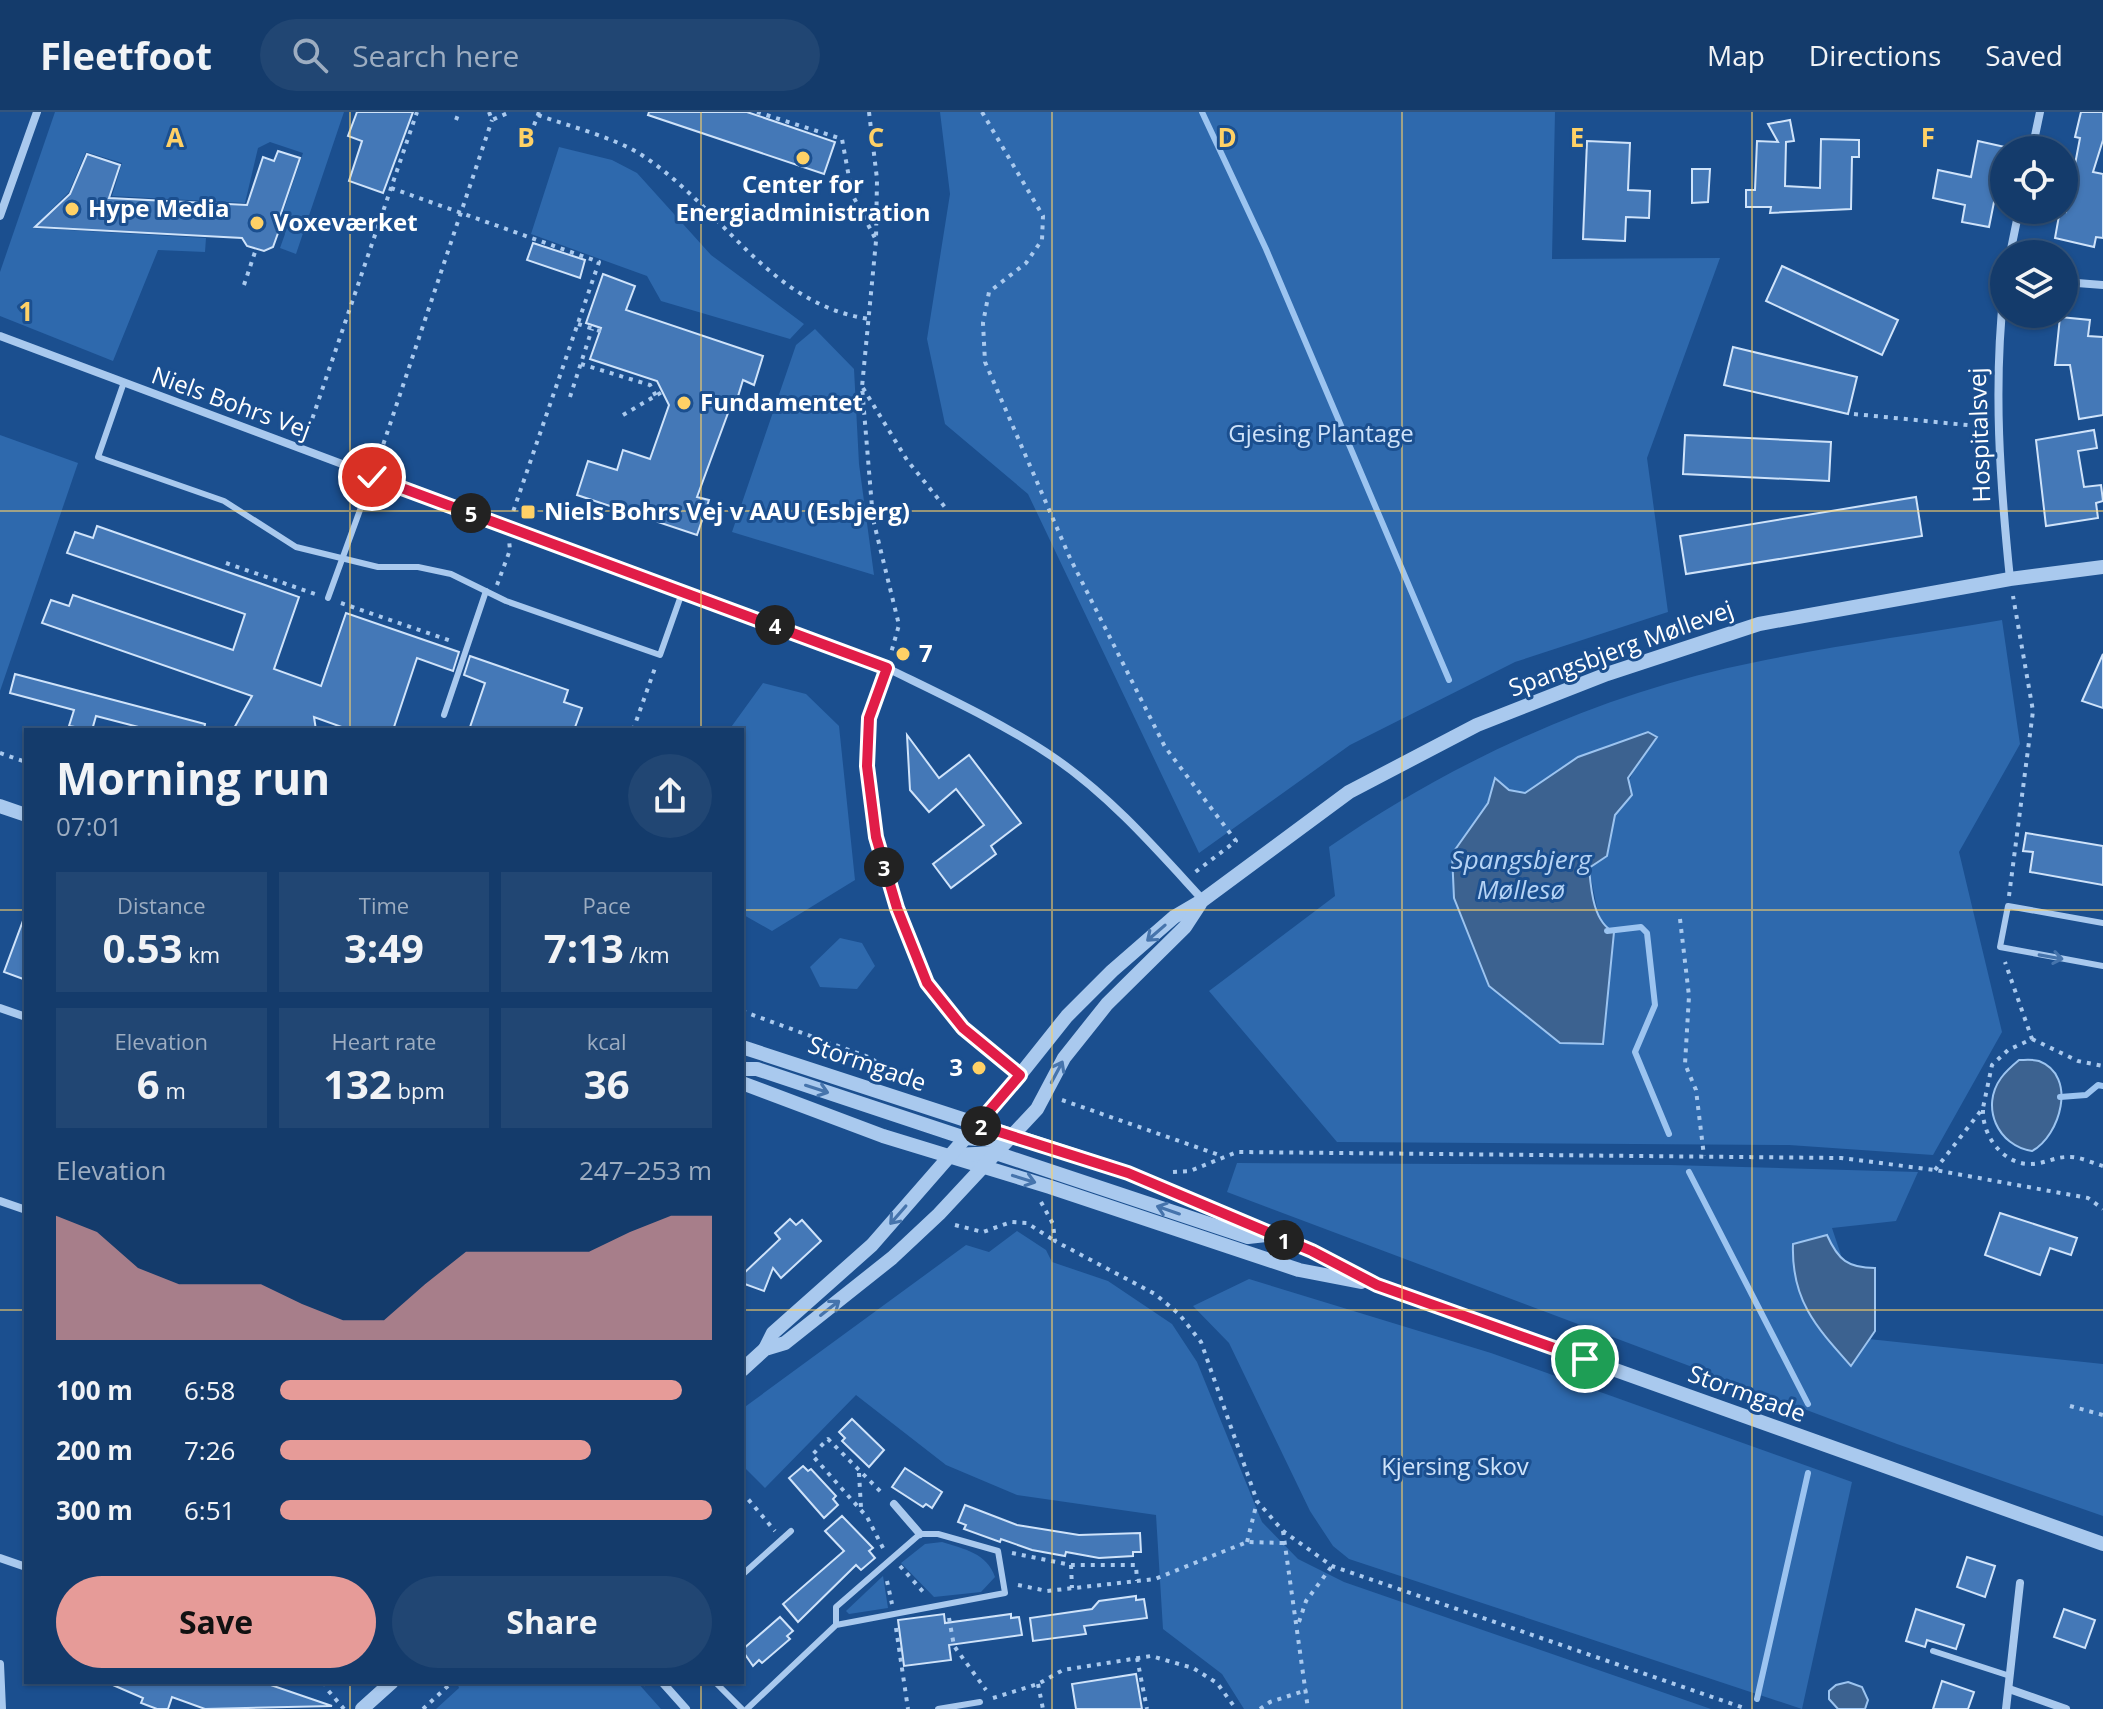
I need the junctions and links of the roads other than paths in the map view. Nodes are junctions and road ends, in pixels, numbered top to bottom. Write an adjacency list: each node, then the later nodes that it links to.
1 (37, 112): 4 (street)
2 (2040, 112): 3 (street)
3 (2035, 136)
4 (0, 216)
5 (2078, 283): 6 (street)
6 (2103, 285)
7 (2000, 328): 13 (street, Hospitalsvej)
8 (0, 336): 9 (street, Niels Bohrs Vej)
9 (123, 385): 10 (street, Niels Bohrs Vej); 11 (lane)
10 (372, 477): 11 (lane); 14 (street, Niels Bohrs Vej)
11 (342, 560): 15 (lane); 16 (lane)
12 (2103, 567): 13 (street, Spangsbjerg Møllevej)
13 (2010, 579): 20 (street, Spangsbjerg Møllevej)
14 (683, 590): 15 (lane); 20 (street, Niels Bohrs Vej)
15 (490, 592): 17 (lane)
16 (328, 598)
17 (444, 715)
18 (0, 806): 19 (street)
19 (24, 814)
20 (1203, 900): 28 (street, Spangsbjerg Møllevej, one-way to 28); 29 (street, Spangsbjerg Møllevej, one-way to 20)
21 (2103, 923): 22 (lane, one-way to 22)
22 (2103, 966)
23 (0, 1008): 24 (street)
24 (24, 1016)
25 (744, 1048): 28 (street, Stormgade)
26 (744, 1069): 30 (street, one-way to 30)
27 (744, 1084): 32 (street, Stormgade)
28 (977, 1125): 29 (street, Stormgade); 30 (street, Spangsbjerg Møllevej)
29 (1012, 1136): 30 (street); 31 (street, Spangsbjerg Møllevej); 36 (street, Stormgade)
30 (965, 1138): 32 (street, Spangsbjerg Møllevej)
31 (996, 1153): 32 (street); 33 (street, Spangsbjerg Møllevej); 36 (street, one-way to 31)
32 (949, 1157): 33 (street, Stormgade); 38 (street, Spangsbjerg Møllevej, one-way to 38)
33 (983, 1167): 37 (street, Stormgade, one-way to 37); 38 (street, Spangsbjerg Møllevej, one-way to 33)
34 (0, 1201): 35 (street)
35 (24, 1209)
36 (1269, 1235): 37 (street, Stormgade)
37 (1377, 1285): 43 (street, Stormgade)
38 (765, 1349): 39 (street, Spangsbjerg Møllevej)
39 (744, 1368)
40 (894, 1504): 42 (street)
41 (791, 1531): 46 (lane)
42 (920, 1534): 48 (lane); 48 (lane)
43 (2103, 1544)
44 (0, 1558): 45 (street)
45 (24, 1566)
46 (744, 1573)
47 (2020, 1583): 51 (street)
48 (836, 1625): 60 (lane)
49 (1933, 1651): 51 (lane)
50 (0, 1664): 57 (street)
51 (2010, 1676): 55 (street)
52 (390, 1684): 58 (street)
53 (664, 1684): 59 (street)
54 (717, 1684): 60 (lane)
55 (2009, 1689): 62 (street); 63 (street)
56 (980, 1702): 61 (lane)
57 (2, 1709)
58 (362, 1709)
59 (686, 1709)
60 (744, 1709)
61 (938, 1709)
62 (2006, 1709)
63 (2066, 1709)

